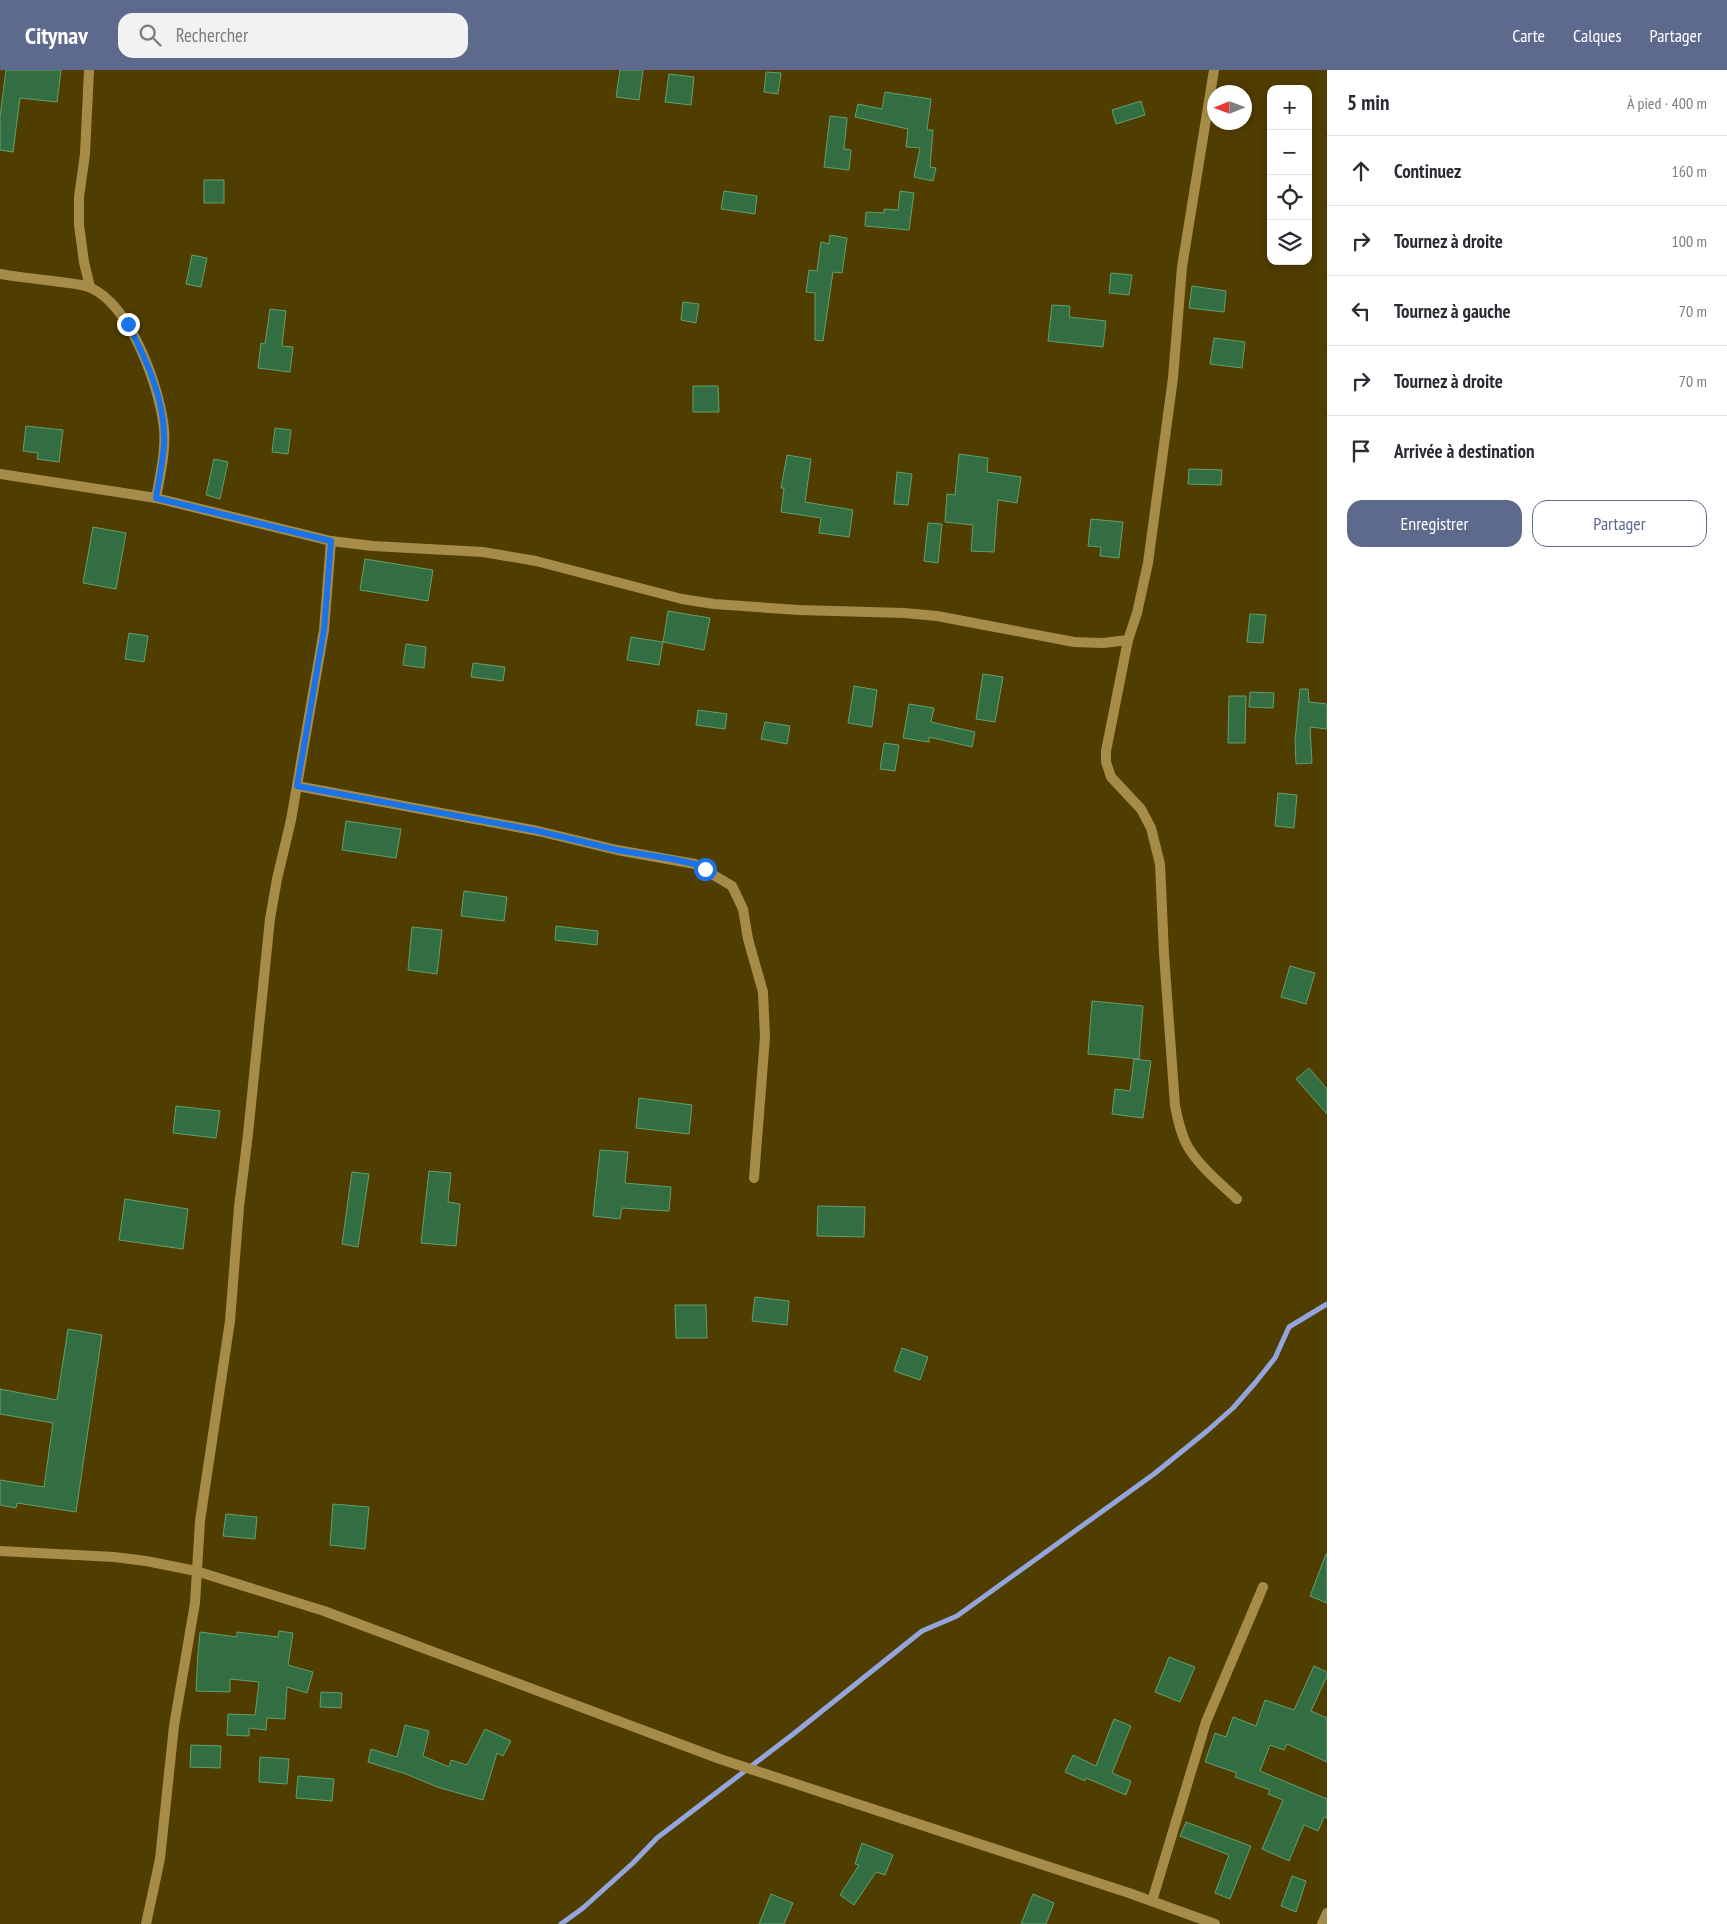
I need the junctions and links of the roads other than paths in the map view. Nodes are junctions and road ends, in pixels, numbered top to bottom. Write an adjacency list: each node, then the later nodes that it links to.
1 (89, 70): 4 (street)
2 (1214, 70): 8 (street)
3 (0, 274): 4 (street)
4 (90, 287): 6 (street)
5 (0, 474): 6 (street)
6 (156, 498): 7 (street)
7 (331, 541): 8 (street); 9 (street)
8 (1128, 640): 11 (street)
9 (297, 786): 10 (street); 13 (street)
10 (754, 1178)
11 (1236, 1200)
12 (0, 1551): 13 (street)
13 (196, 1571): 15 (street); 17 (street)
14 (1263, 1587): 15 (street)
15 (1152, 1902): 18 (street)
16 (1327, 1913): 19 (street)
17 (146, 1924)
18 (1215, 1924)
19 (1322, 1924)

